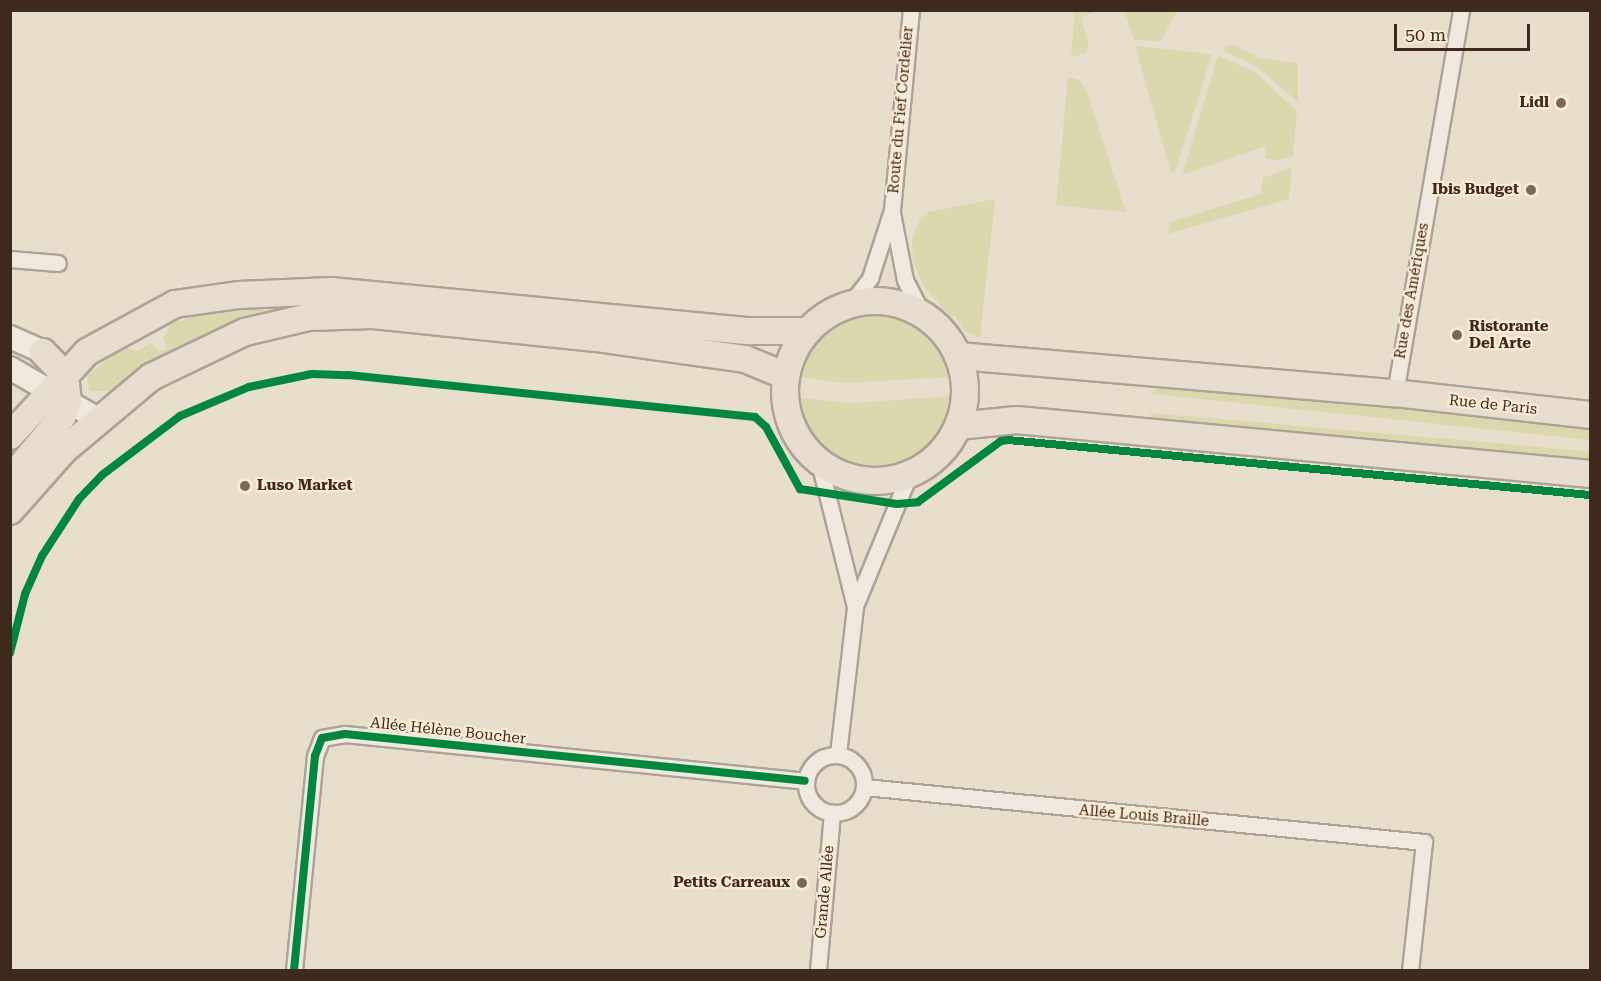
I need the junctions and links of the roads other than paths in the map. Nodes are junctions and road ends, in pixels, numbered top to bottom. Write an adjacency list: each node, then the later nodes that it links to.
1 (911, 10): 3 (street, Route du Fief Cordelier)
2 (1461, 10): 16 (street, Rue des Amériques)
3 (892, 210): 6 (street, Route du Fief Cordelier); 7 (street, Route du Fief Cordelier)
4 (10, 259): 5 (street)
5 (58, 263)
6 (850, 304): 7 (main road); 8 (main road)
7 (922, 313): 12 (main road)
8 (808, 331): 11 (main road); 14 (main road)
9 (10, 337): 10 (main road)
10 (43, 352): 11 (main road); 15 (main road)
11 (87, 352): 15 (main road)
12 (959, 356): 16 (main road, Rue de Paris); 19 (main road)
13 (10, 368): 15 (main road)
14 (786, 376): 18 (main road); 21 (main road)
15 (61, 389): 18 (main road); 20 (main road); 24 (main road)
16 (1395, 393): 17 (main road, Rue de Paris)
17 (1590, 415)
18 (99, 419): 25 (main road)
19 (958, 426): 22 (main road); 23 (main road)
20 (10, 436)
21 (819, 462): 23 (main road); 26 (street)
22 (1590, 474)
23 (909, 475): 26 (street)
24 (10, 479)
25 (10, 511)
26 (855, 606): 27 (street)
27 (838, 754): 28 (street); 29 (street)
28 (806, 781): 30 (street); 31 (street, Allée Hélène Boucher)
29 (865, 787): 30 (street); 33 (street, Allée Louis Braille)
30 (832, 813): 32 (street, Grande Allée)
31 (294, 970)
32 (818, 970)
33 (1410, 970)

